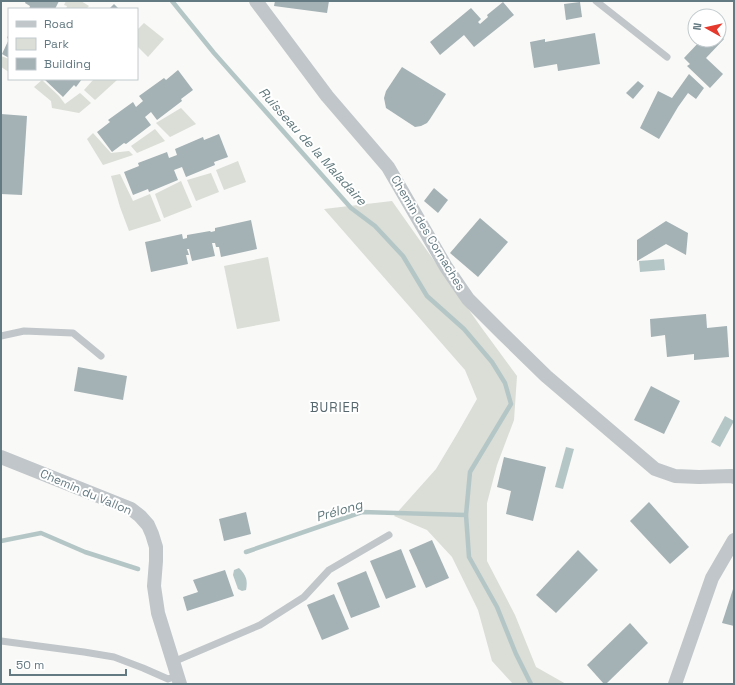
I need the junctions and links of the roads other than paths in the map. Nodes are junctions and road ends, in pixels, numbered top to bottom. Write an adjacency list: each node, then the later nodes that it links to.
1 (256, 1): 7 (street, Chemin des Cornaches)
2 (596, 1): 3 (lane)
3 (667, 57)
4 (1, 336): 5 (lane)
5 (101, 356)
6 (1, 457): 11 (street, Chemin du Vallon)
7 (734, 477)
8 (389, 535): 11 (lane)
9 (734, 540): 13 (street)
10 (1, 641): 12 (lane)
11 (172, 662): 12 (street, Chemin du Vallon)
12 (178, 680)
13 (675, 684)

